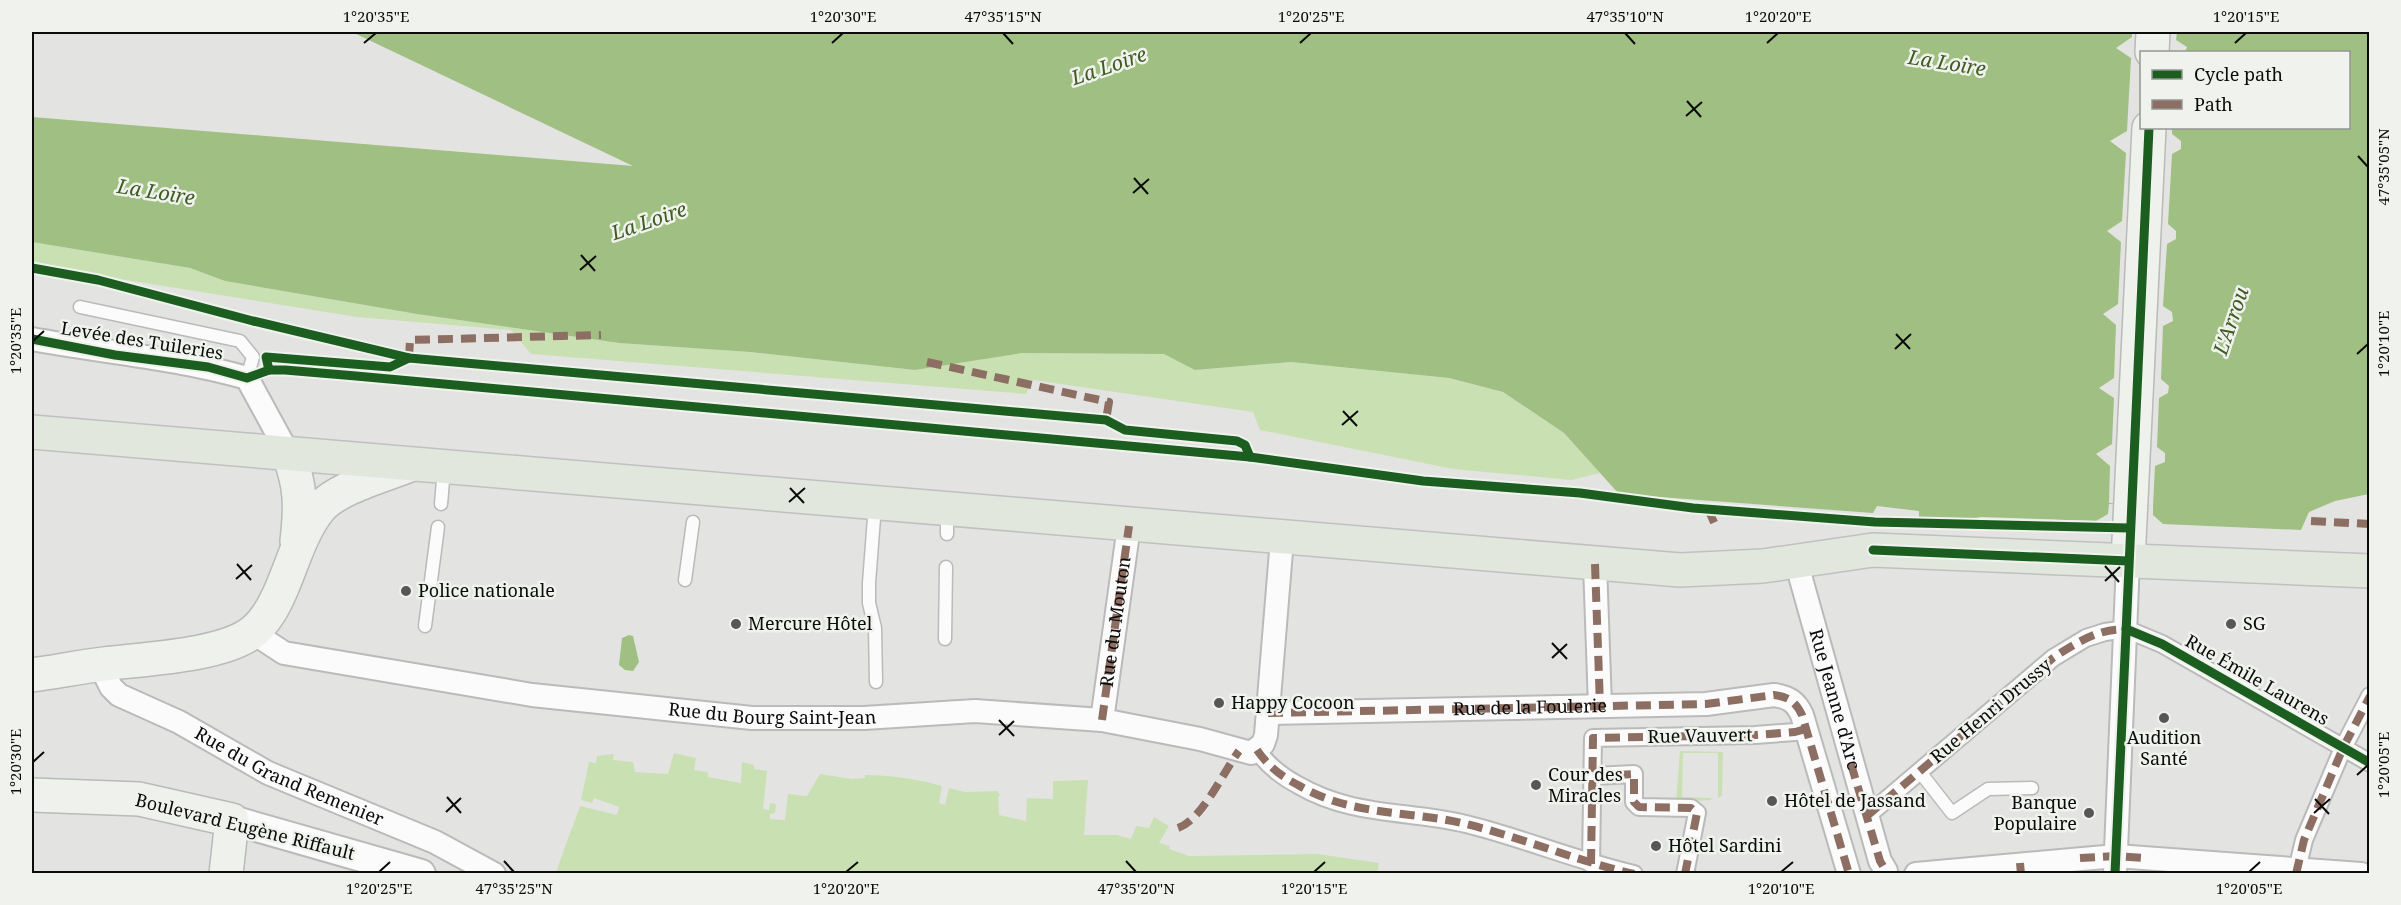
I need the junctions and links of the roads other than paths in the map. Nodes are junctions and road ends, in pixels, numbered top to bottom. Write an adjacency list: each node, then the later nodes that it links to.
1 (2153, 32): 2 (main road)
2 (2152, 51)
3 (2149, 129): 19 (main road)
4 (80, 307): 6 (lane)
5 (32, 339): 6 (street, Levée des Tuileries)
6 (247, 378): 8 (street)
7 (32, 432): 8 (main road)
8 (289, 454): 9 (main road); 17 (main road)
9 (410, 465): 10 (main road); 17 (main road)
10 (444, 468): 11 (lane); 12 (main road)
11 (441, 504)
12 (875, 505): 14 (main road); 30 (lane)
13 (693, 522): 23 (lane)
14 (1129, 526): 16 (main road); 34 (street, Rue du Mouton)
15 (438, 527): 24 (lane)
16 (1282, 539): 20 (main road); 33 (street)
17 (297, 545): 26 (main road)
18 (1799, 560): 19 (main road); 20 (main road); 43 (street, Rue Jeanne d'Arc)
19 (2128, 561): 22 (main road); 25 (street)
20 (1595, 564): 32 (street)
21 (946, 567): 27 (lane)
22 (2370, 572)
23 (685, 580)
24 (425, 626)
25 (2126, 629): 36 (street, Rue Émile Laurens); 39 (street, Rue Henri Drussy); 46 (street)
26 (252, 632): 28 (main road); 34 (street, Rue du Bourg Saint-Jean)
27 (945, 639)
28 (100, 664): 29 (main road); 52 (street, Rue du Grand Remenier)
29 (32, 675)
30 (876, 682)
31 (2370, 696): 36 (street)
32 (1600, 706): 33 (street, Rue de la Foulerie); 35 (street, Rue de la Foulerie)
33 (1268, 713): 37 (street)
34 (1102, 720): 37 (street, Rue du Bourg Saint-Jean)
35 (1806, 729): 40 (street, Rue Vauvert); 55 (street)
36 (2343, 748): 38 (street, Rue Émile Laurens); 48 (street)
37 (1257, 750): 45 (street)
38 (2370, 763)
39 (1920, 772): 41 (lane); 43 (street, Rue Henri Drussy)
40 (1593, 776): 45 (street); 54 (street)
41 (2032, 788)
42 (32, 795): 44 (main road, Boulevard Eugène Riffault)
43 (1867, 816): 56 (street, Rue Jeanne d'Arc)
44 (232, 820): 50 (main road); 51 (street, Boulevard Eugène Riffault)
45 (1591, 864): 53 (street)
46 (2116, 865): 47 (street); 48 (street)
47 (2020, 868): 49 (street)
48 (2296, 871): 58 (street)
49 (1952, 872): 57 (street)
50 (226, 873)
51 (421, 873)
52 (494, 873)
53 (1634, 873)
54 (1685, 873)
55 (1849, 873)
56 (1887, 873)
57 (1916, 873)
58 (2361, 873)

